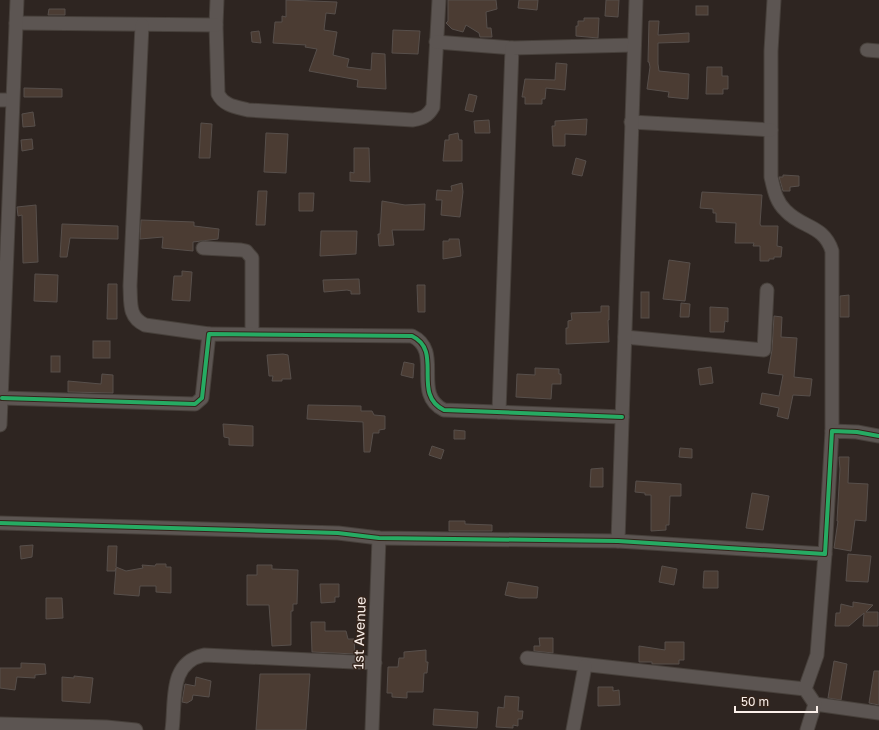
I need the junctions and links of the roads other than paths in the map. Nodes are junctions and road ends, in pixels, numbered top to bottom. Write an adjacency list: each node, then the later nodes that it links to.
1 (17, 0): 6 (street)
2 (217, 0): 8 (street)
3 (439, 0): 9 (street)
4 (636, 0): 10 (street)
5 (774, 0): 14 (street)
6 (16, 23): 7 (street); 12 (street)
7 (142, 25): 8 (street); 18 (street)
8 (216, 25): 9 (street)
9 (436, 42): 11 (street)
10 (634, 45): 11 (street); 13 (street)
11 (512, 48): 22 (street)
12 (6, 100): 17 (street)
13 (631, 122): 14 (street); 20 (street)
14 (771, 130): 25 (street)
15 (203, 248): 19 (street)
16 (767, 290): 20 (street)
17 (3, 321): 21 (street)
18 (209, 334): 19 (street); 21 (street)
19 (252, 334): 22 (street)
20 (625, 337): 23 (street)
21 (2, 398): 24 (street)
22 (499, 412): 23 (street)
23 (622, 417): 29 (street)
24 (0, 425)
25 (832, 431): 26 (street); 30 (street)
26 (879, 436)
27 (0, 523): 28 (street)
28 (379, 538): 29 (street); 32 (street, 1st Avenue)
29 (618, 541): 30 (street)
30 (825, 554): 34 (street)
31 (527, 658): 33 (street)
32 (375, 663): 39 (street); 40 (street, 1st Avenue)
33 (585, 666): 34 (street); 41 (street)
34 (805, 689): 35 (street)
35 (815, 704): 36 (street); 42 (street)
36 (879, 713)
37 (0, 724): 38 (street)
38 (136, 730)
39 (172, 730)
40 (372, 730)
41 (573, 730)
42 (807, 730)

